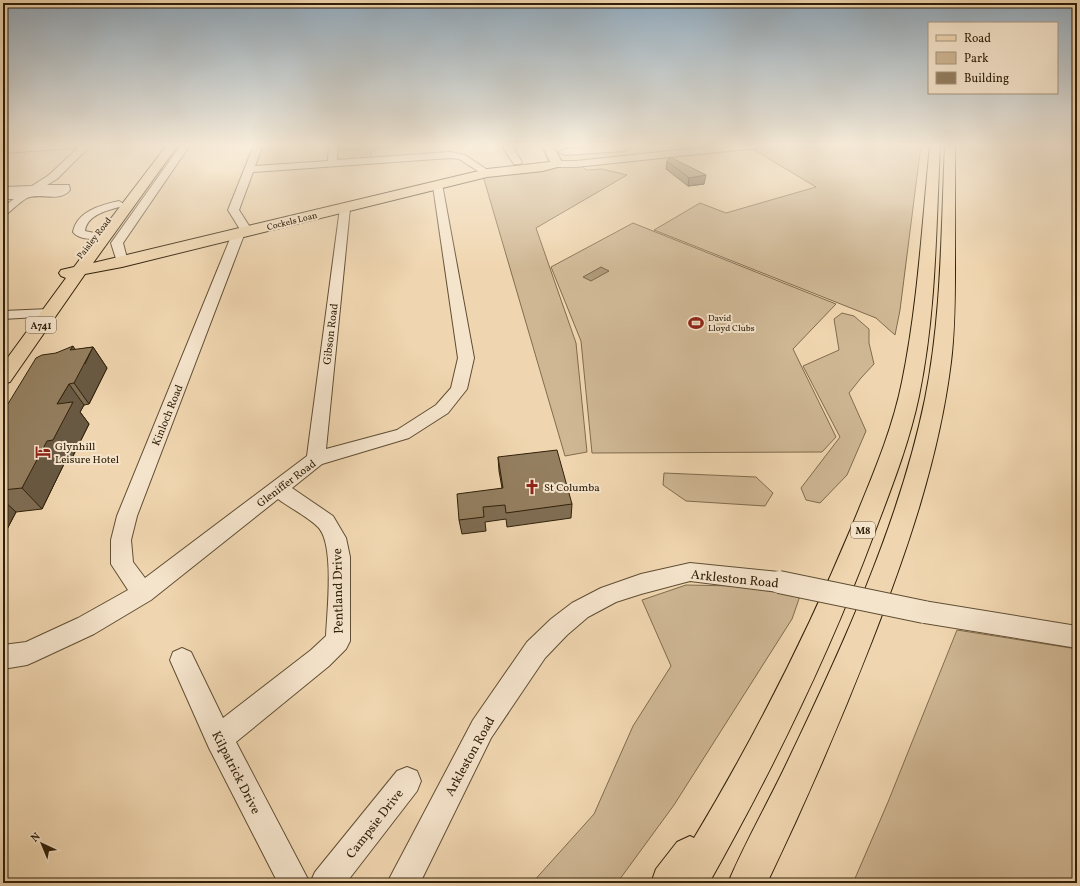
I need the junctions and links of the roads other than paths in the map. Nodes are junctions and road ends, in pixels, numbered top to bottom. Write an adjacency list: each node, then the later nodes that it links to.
1 (38, 186): 11 (street)
2 (133, 186): 13 (main road, Paisley Road / A741)
3 (141, 186): 19 (main road, Paisley Road / A741)
4 (157, 186): 18 (street, Paisley Road)
5 (243, 186): 16 (street)
6 (437, 186): 14 (main road, Cockels Loan)
7 (438, 186): 24 (street, Gleniffer Road)
8 (932, 186): 31 (main road, M8)
9 (949, 186): 38 (main road)
10 (3, 190): 11 (street)
11 (29, 192): 12 (street); 15 (street)
12 (3, 196)
13 (119, 204): 17 (main road, Paisley Road / A741); 17 (street)
14 (345, 208): 16 (main road, Cockels Loan); 24 (street, Gibson Road)
15 (3, 212)
16 (242, 233): 18 (main road, Cockels Loan); 26 (street, Kinloch Road)
17 (95, 236): 19 (main road, Paisley Road / A741)
18 (122, 262): 19 (main road, Cockels Loan)
19 (73, 272): 20 (main road, A741)
20 (43, 313): 21 (street); 22 (main road, A741); 23 (main road, A741)
21 (3, 314)
22 (3, 357)
23 (3, 378)
24 (316, 459): 25 (street, Gleniffer Road)
25 (278, 489): 26 (street, Gleniffer Road); 30 (street, Pentland Drive)
26 (143, 593): 28 (street, Gleniffer Road)
27 (1077, 637): 35 (street, Arkleston Road, bridge)
28 (3, 657)
29 (182, 660): 30 (street, Kilpatrick Drive)
30 (219, 738): 33 (street, Kilpatrick Drive)
31 (751, 771): 36 (main road); 37 (main road, M8)
32 (407, 781): 34 (street, Campsie Drive)
33 (295, 883)
34 (326, 883)
35 (403, 883)
36 (670, 883)
37 (688, 883)
38 (747, 883)

